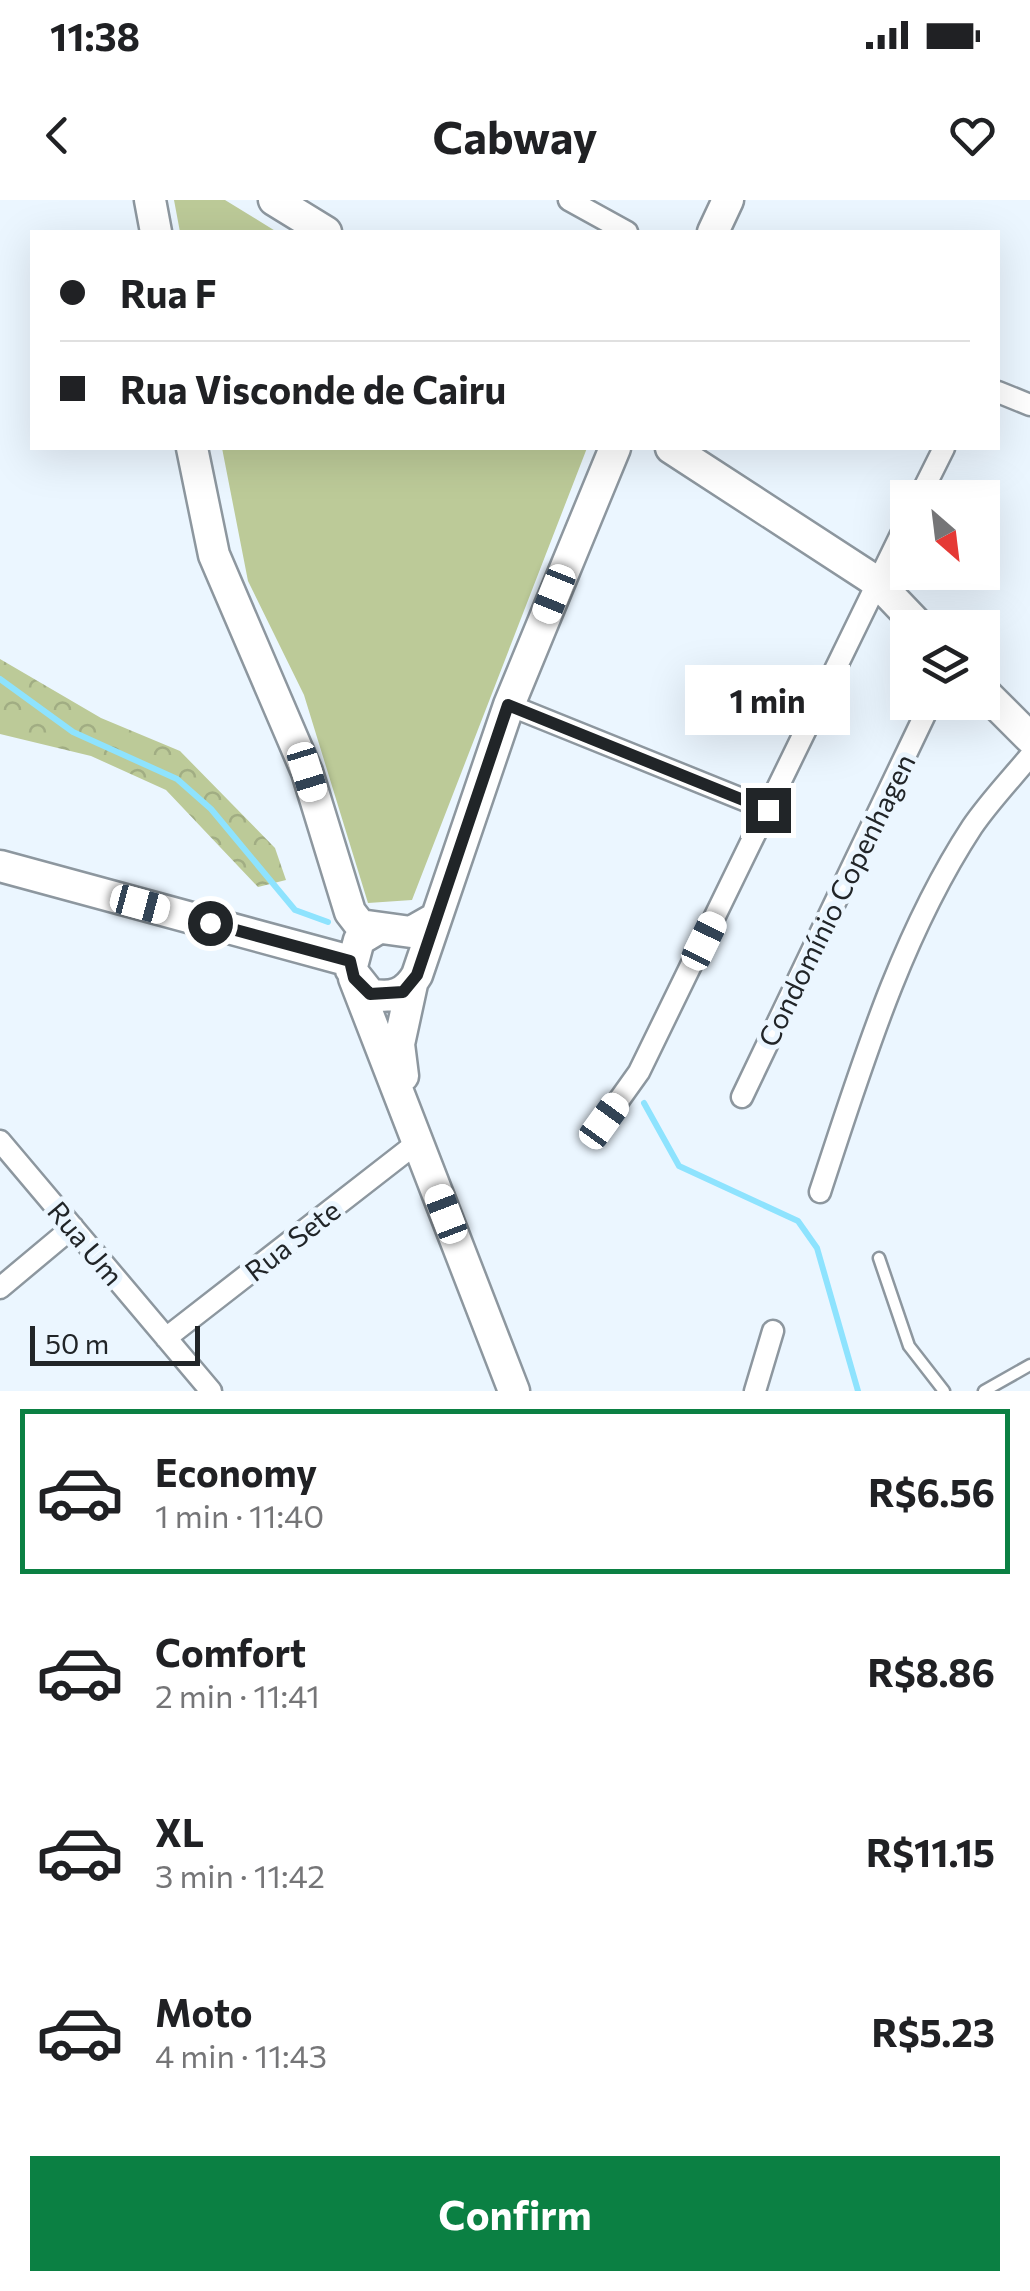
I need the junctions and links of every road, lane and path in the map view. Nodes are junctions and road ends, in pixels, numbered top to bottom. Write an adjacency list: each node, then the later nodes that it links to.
1 (150, 200): 5 (main road)
2 (274, 200): 6 (main road)
3 (569, 200): 7 (street)
4 (728, 200): 8 (main road)
5 (156, 230)
6 (323, 230)
7 (623, 230)
8 (714, 230)
9 (1000, 393): 10 (street)
10 (1030, 405)
11 (192, 450): 26 (main road)
12 (613, 450): 19 (main road)
13 (674, 450): 17 (main road)
14 (943, 450): 15 (street)
15 (928, 480)
16 (890, 556): 17 (street)
17 (877, 582): 18 (main road); 24 (street)
18 (904, 610)
19 (508, 705): 24 (street); 27 (main road)
20 (1000, 708): 22 (main road)
21 (922, 720): 31 (street, Condomínio Copenhagen)
22 (1030, 738)
23 (1030, 756): 35 (street)
24 (768, 810): 32 (street)
25 (0, 866): 29 (main road)
26 (345, 900): 28 (main road); 29 (main road)
27 (434, 919): 28 (main road); 30 (main road)
28 (388, 929): 29 (main road); 30 (main road)
29 (352, 963): 30 (main road); 34 (main road)
30 (416, 974): 34 (main road)
31 (742, 1097)
32 (604, 1121)
33 (0, 1141): 36 (street, Rua Um)
34 (418, 1142): 40 (street, Rua Sete); 43 (main road)
35 (820, 1192)
36 (72, 1227): 38 (street); 40 (street, Rua Um)
37 (878, 1258): 45 (lane)
38 (0, 1288)
39 (774, 1331): 44 (street)
40 (166, 1338): 42 (street, Rua Um)
41 (1030, 1364): 46 (lane)
42 (211, 1391)
43 (514, 1391)
44 (755, 1391)
45 (944, 1391)
46 (984, 1391)

